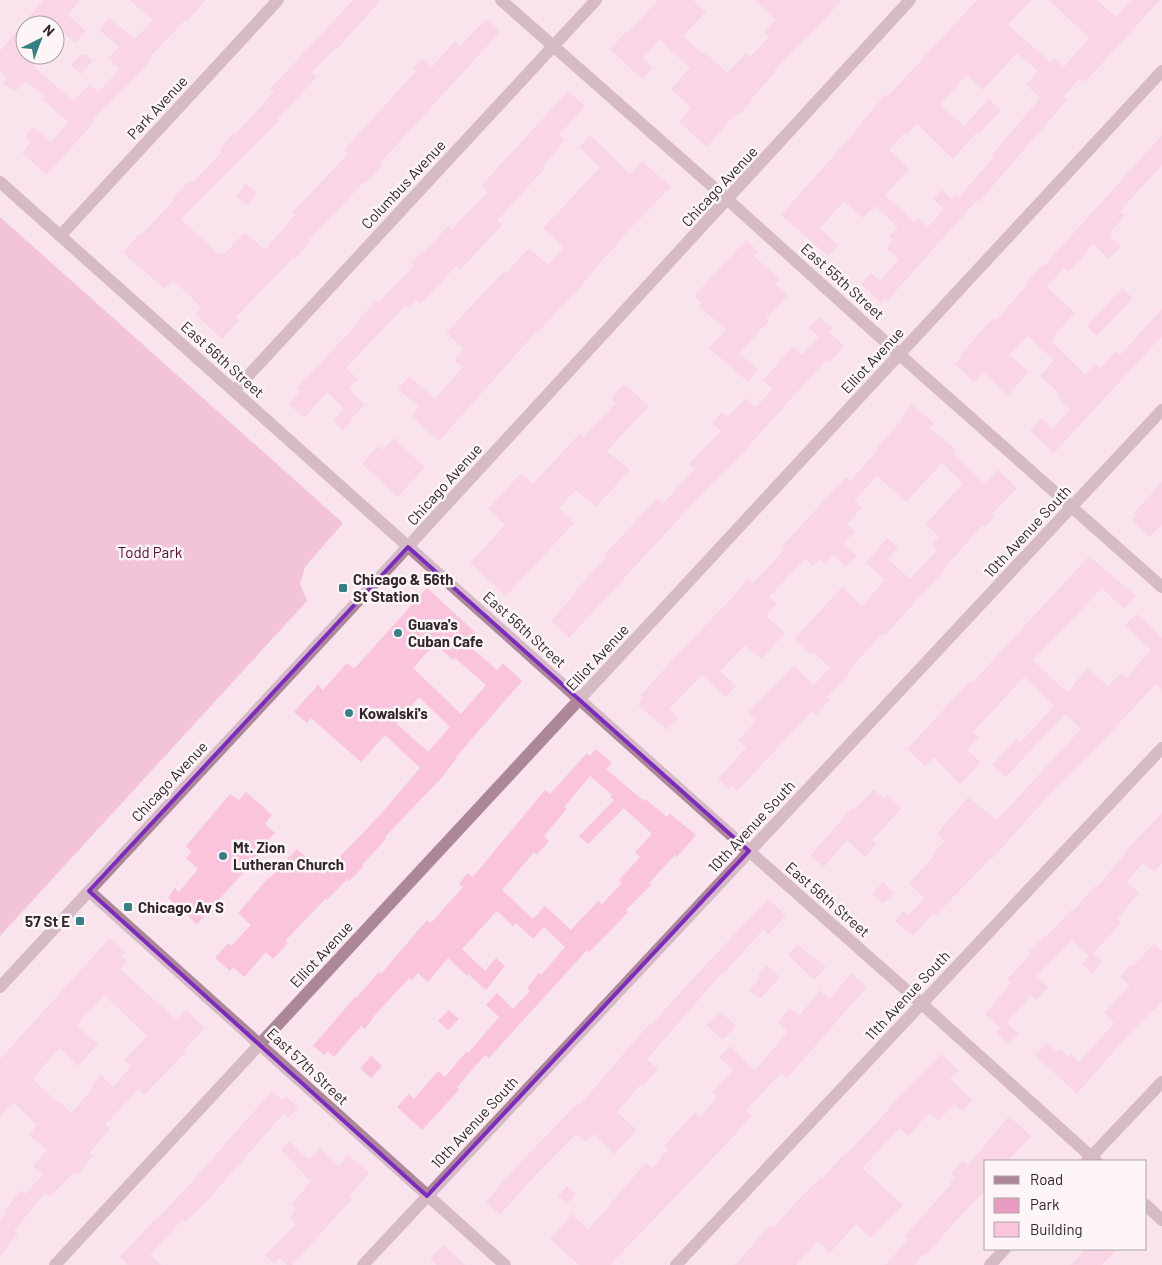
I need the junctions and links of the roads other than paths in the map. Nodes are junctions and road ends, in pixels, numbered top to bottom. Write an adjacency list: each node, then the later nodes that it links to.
1 (278, 0): 9 (street, Park Avenue)
2 (501, 0): 5 (street, East 55th Street)
3 (596, 0): 5 (street, Columbus Avenue)
4 (910, 0): 8 (street, Chicago Avenue)
5 (553, 46): 8 (street, East 55th Street); 11 (street, Columbus Avenue)
6 (1162, 71): 10 (street, Elliot Avenue)
7 (0, 182): 9 (street, East 56th Street)
8 (728, 200): 10 (street, East 55th Street); 14 (street, Chicago Avenue)
9 (60, 236): 11 (street, East 56th Street)
10 (900, 354): 13 (street, East 55th Street); 16 (street, Elliot Avenue)
11 (234, 391): 14 (street, East 56th Street)
12 (1162, 410): 13 (street, 10th Avenue South)
13 (1072, 506): 15 (street, East 55th Street); 18 (street, 10th Avenue South)
14 (408, 547): 16 (street, East 56th Street); 19 (street, Chicago Avenue)
15 (1162, 586)
16 (580, 700): 18 (street, East 56th Street); 22 (street, Elliot Avenue)
17 (1162, 748): 21 (street, 11th Avenue South)
18 (749, 851): 21 (street, East 56th Street); 25 (street, 10th Avenue South)
19 (89, 891): 20 (street, Chicago Avenue); 22 (street, East 57th Street)
20 (0, 987)
21 (922, 1004): 24 (street, East 56th Street); 32 (street, 11th Avenue South)
22 (260, 1044): 25 (street, East 57th Street); 29 (street, Elliot Avenue)
23 (1162, 1082): 24 (street)
24 (1091, 1160)
25 (427, 1196): 30 (street, 10th Avenue South); 31 (street, East 57th Street)
26 (1147, 1206): 27 (street)
27 (1162, 1220)
28 (1004, 1250): 33 (street)
29 (55, 1265)
30 (363, 1265)
31 (505, 1265)
32 (676, 1265)
33 (990, 1265)

